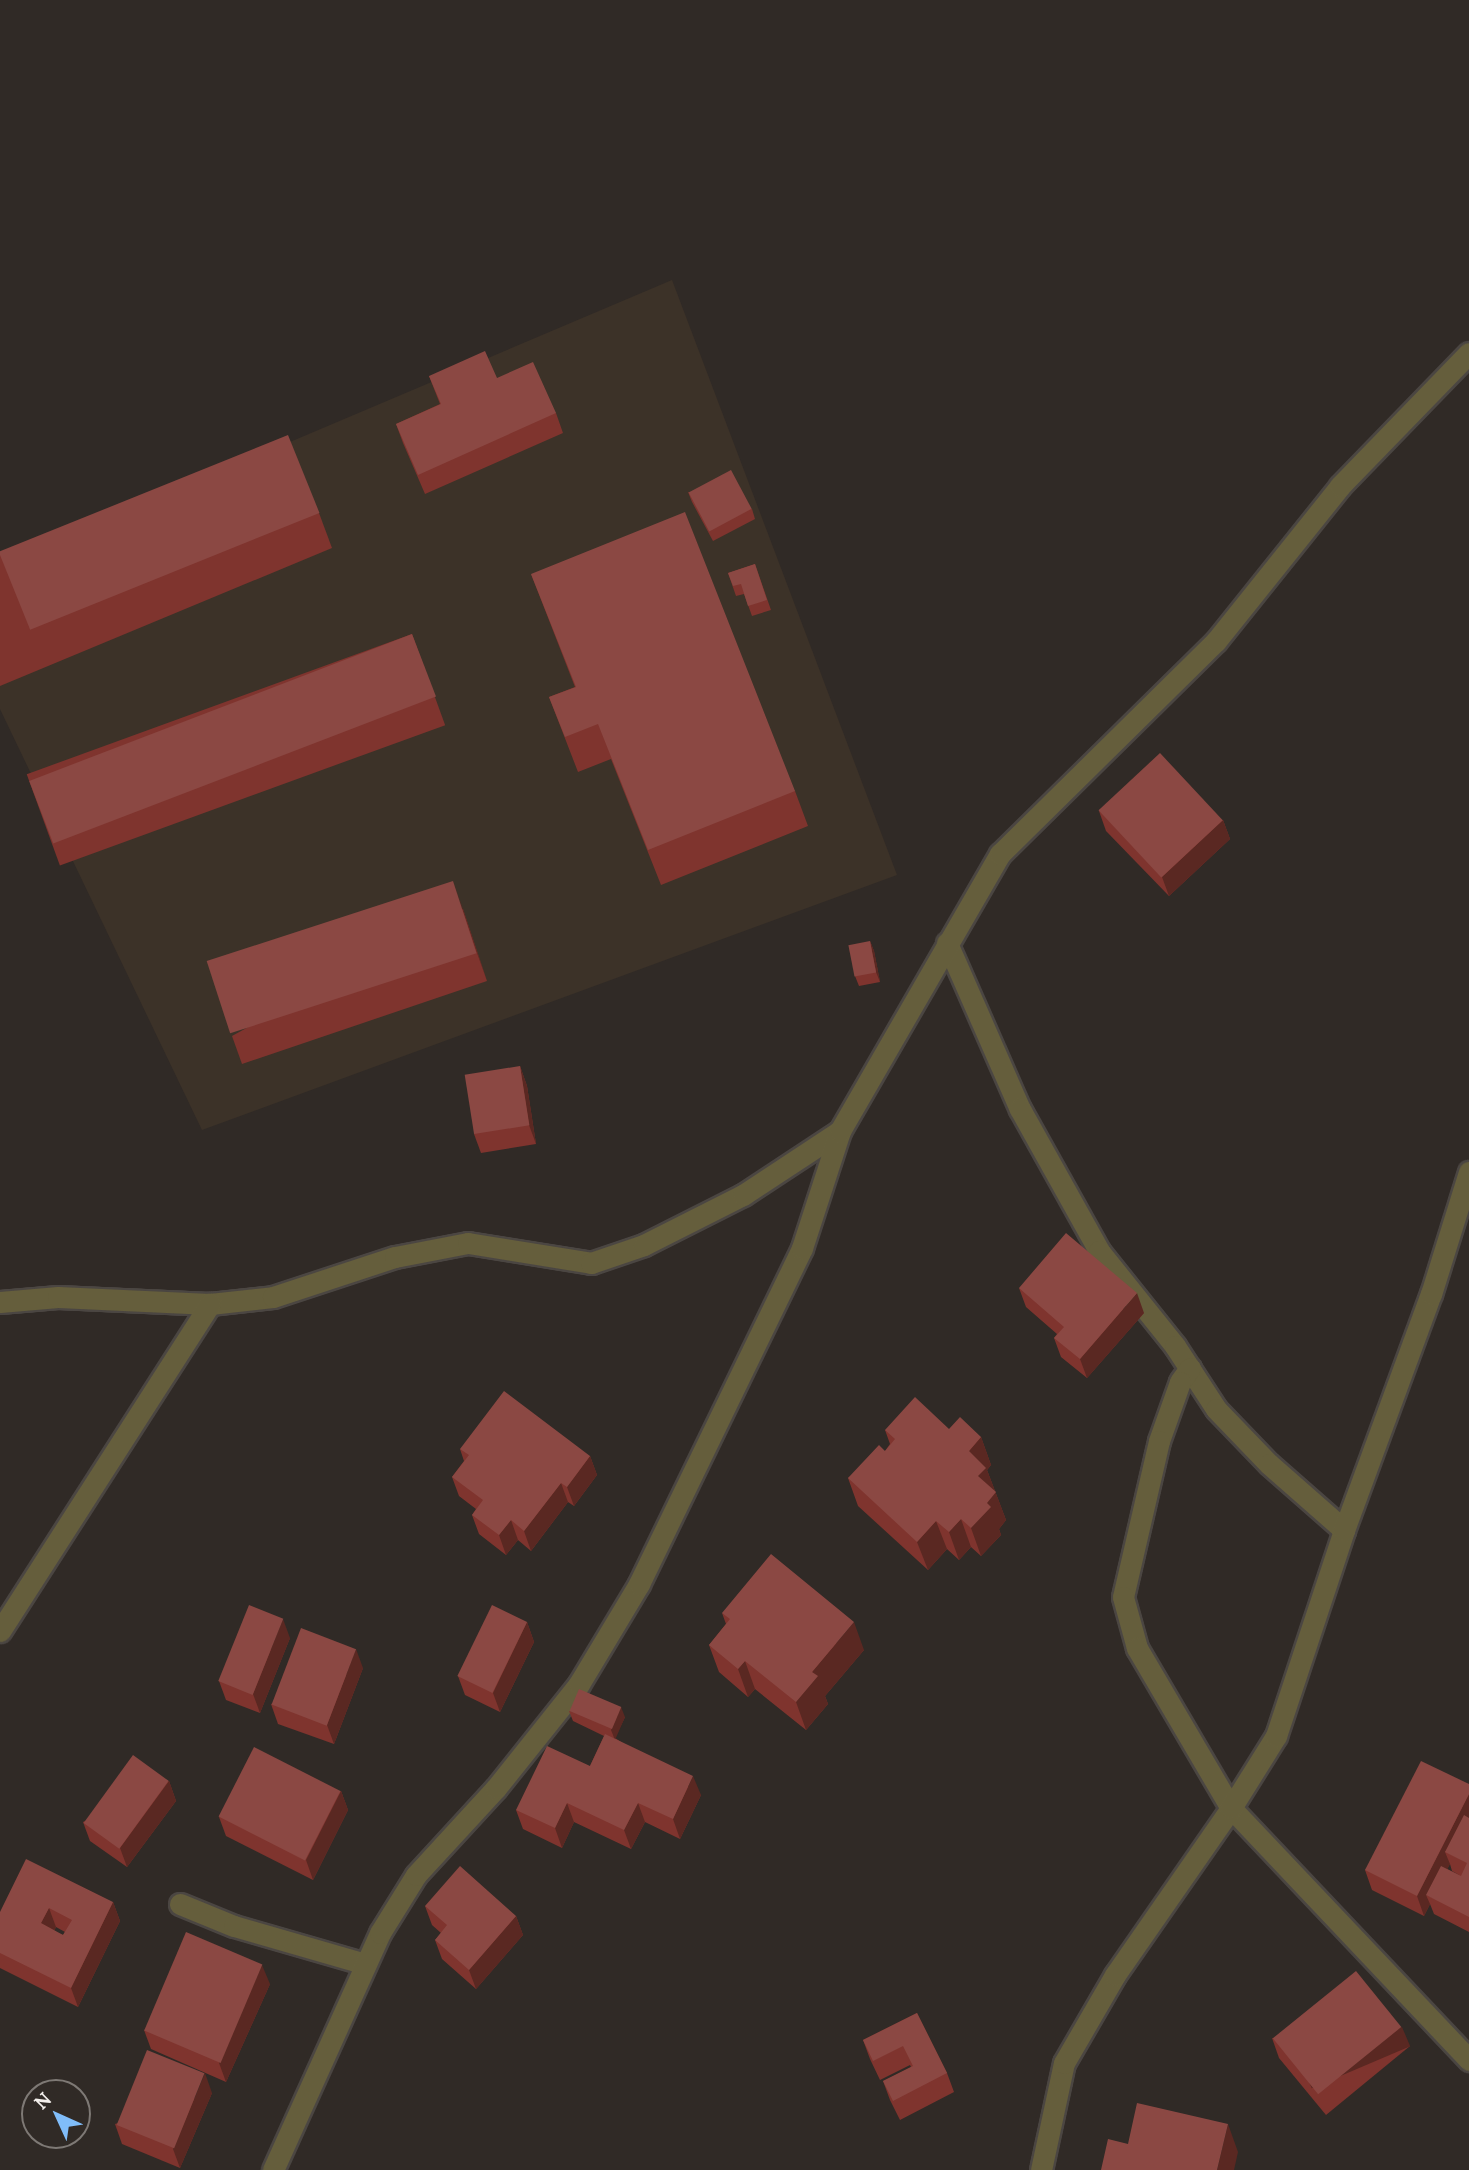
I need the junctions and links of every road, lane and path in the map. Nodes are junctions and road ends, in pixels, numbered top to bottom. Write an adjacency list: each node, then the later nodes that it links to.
1 (1469, 353): 2 (street)
2 (947, 943): 3 (street); 7 (street)
3 (840, 1131): 6 (street); 12 (street)
4 (1469, 1172): 8 (street)
5 (0, 1302): 6 (street)
6 (211, 1304): 9 (street)
7 (1190, 1368): 8 (street); 10 (street)
8 (1344, 1530): 10 (street)
9 (0, 1631)
10 (1231, 1808): 13 (street); 15 (street)
11 (180, 1904): 12 (street)
12 (366, 1964): 14 (street)
13 (1469, 2060)
14 (273, 2170)
15 (1041, 2170)

